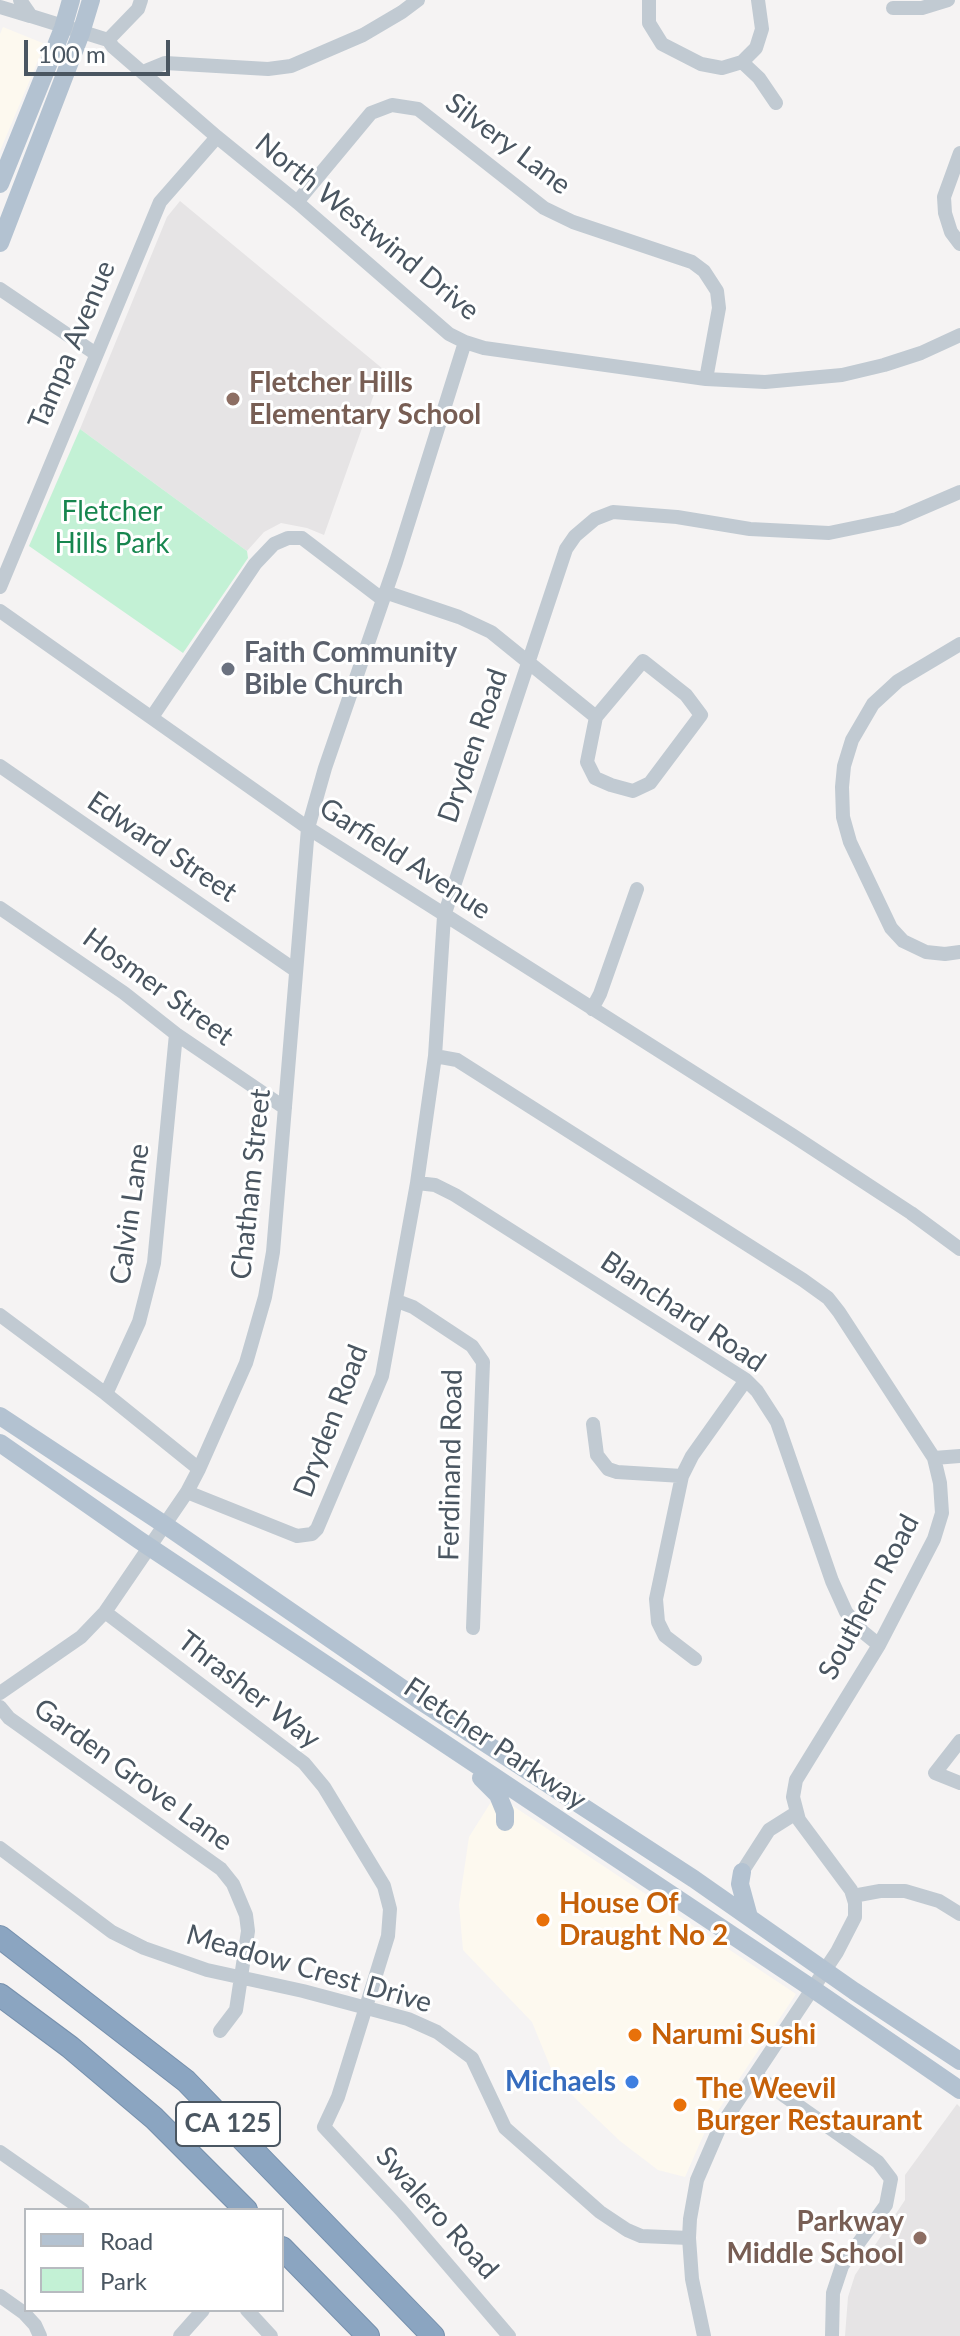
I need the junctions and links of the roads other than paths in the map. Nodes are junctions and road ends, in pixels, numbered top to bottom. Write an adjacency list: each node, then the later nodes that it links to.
1 (20, 0): 11 (street)
2 (71, 0): 12 (main road)
3 (91, 0): 12 (main road)
4 (141, 0): 13 (street)
5 (418, 0): 15 (street)
6 (649, 0): 14 (street)
7 (758, 0): 14 (street)
8 (948, 0): 10 (street)
9 (0, 7): 11 (street, North Westwind Drive)
10 (893, 8)
11 (31, 16): 12 (street, North Westwind Drive)
12 (72, 30): 13 (street, North Westwind Drive); 19 (main road); 21 (main road)
13 (108, 40): 15 (street, North Westwind Drive)
14 (742, 62): 16 (street)
15 (143, 72): 17 (street, North Westwind Drive)
16 (776, 103)
17 (217, 137): 20 (street, North Westwind Drive); 26 (street, Tampa Avenue)
18 (960, 153): 22 (street)
19 (0, 184)
20 (297, 202): 25 (street, North Westwind Drive); 27 (street, Silvery Lane)
21 (0, 243)
22 (960, 244)
23 (0, 289): 26 (street)
24 (960, 335): 27 (street, North Westwind Drive)
25 (465, 342): 27 (street, North Westwind Drive); 30 (street, Chatham Street)
26 (96, 354): 29 (street, Tampa Avenue)
27 (706, 379)
28 (960, 492): 33 (street, Dryden Road)
29 (0, 587)
30 (383, 595): 33 (street); 34 (street); 37 (street, Chatham Street)
31 (0, 611): 34 (street, Garfield Avenue)
32 (960, 644): 41 (street)
33 (528, 664): 35 (street); 40 (street, Dryden Road)
34 (152, 717): 37 (street, Garfield Avenue)
35 (596, 717): 35 (street)
36 (0, 766): 42 (street, Edward Street)
37 (308, 828): 40 (street, Garfield Avenue); 42 (street, Chatham Street)
38 (637, 889): 43 (street)
39 (2, 913): 44 (street, Hosmer Street)
40 (444, 916): 43 (street, Garfield Avenue); 45 (street, Dryden Road)
41 (960, 952)
42 (295, 970): 46 (street, Chatham Street)
43 (592, 1009): 48 (street, Garfield Avenue)
44 (176, 1034): 46 (street, Hosmer Street); 52 (street, Calvin Lane)
45 (435, 1056): 47 (street, Dryden Road); 57 (street, Southern Road)
46 (285, 1108): 58 (street, Chatham Street)
47 (417, 1183): 49 (street, Dryden Road); 51 (street, Blanchard Road)
48 (960, 1249)
49 (397, 1301): 60 (street, Dryden Road); 64 (street, Ferdinand Road)
50 (0, 1315): 52 (street)
51 (746, 1380): 59 (street); 65 (street, Blanchard Road)
52 (106, 1394): 58 (street)
53 (0, 1416): 61 (main road, Fletcher Parkway)
54 (593, 1424): 59 (street)
55 (0, 1443): 62 (main road, Fletcher Parkway)
56 (960, 1456): 57 (street)
57 (934, 1458): 65 (street, Southern Road)
58 (199, 1469): 60 (street, Chatham Street)
59 (682, 1476): 66 (street)
60 (187, 1492): 61 (street, Chatham Street)
61 (165, 1525): 62 (street, Chatham Street); 76 (main road, Fletcher Parkway)
62 (151, 1548): 63 (street, Chatham Street); 70 (main road, Fletcher Parkway)
63 (105, 1612): 67 (street, Chatham Street); 85 (street, Thrasher Way)
64 (473, 1628)
65 (879, 1645): 72 (street, Southern Road)
66 (695, 1659)
67 (0, 1693)
68 (0, 1707): 82 (street, Garden Grove Lane)
69 (960, 1741): 71 (street)
70 (460, 1755): 73 (main road); 83 (main road, Fletcher Parkway)
71 (960, 1783)
72 (796, 1813): 75 (street); 77 (street)
73 (505, 1822)
74 (0, 1848): 82 (street, Meadow Crest Drive)
75 (742, 1872): 76 (main road); 79 (main road)
76 (703, 1885): 79 (main road, Fletcher Parkway)
77 (853, 1896): 78 (street); 81 (street)
78 (960, 1914)
79 (749, 1917): 81 (main road, Fletcher Parkway)
80 (0, 1937): 103 (highway, CA 125)
81 (826, 1970): 83 (street); 87 (main road, Fletcher Parkway)
82 (242, 1979): 85 (street, Meadow Crest Drive); 86 (street, Garden Grove Lane)
83 (813, 1989): 88 (street); 89 (main road, Fletcher Parkway)
84 (0, 1995): 93 (highway, CA 125)
85 (364, 2009): 90 (street, Thrasher Way); 94 (street, Meadow Crest Drive)
86 (220, 2031)
87 (960, 2061)
88 (755, 2075): 94 (street); 106 (street)
89 (960, 2090)
90 (324, 2127): 104 (street, Swalero Road)
91 (0, 2152): 92 (street)
92 (80, 2208)
93 (244, 2208)
94 (689, 2238): 105 (street)
95 (284, 2250): 102 (highway)
96 (0, 2296): 99 (street)
97 (201, 2312): 100 (street)
98 (249, 2312): 101 (street)
99 (40, 2336)
100 (180, 2336)
101 (271, 2336)
102 (368, 2336)
103 (433, 2336)
104 (509, 2336)
105 (704, 2336)
106 (832, 2336)

